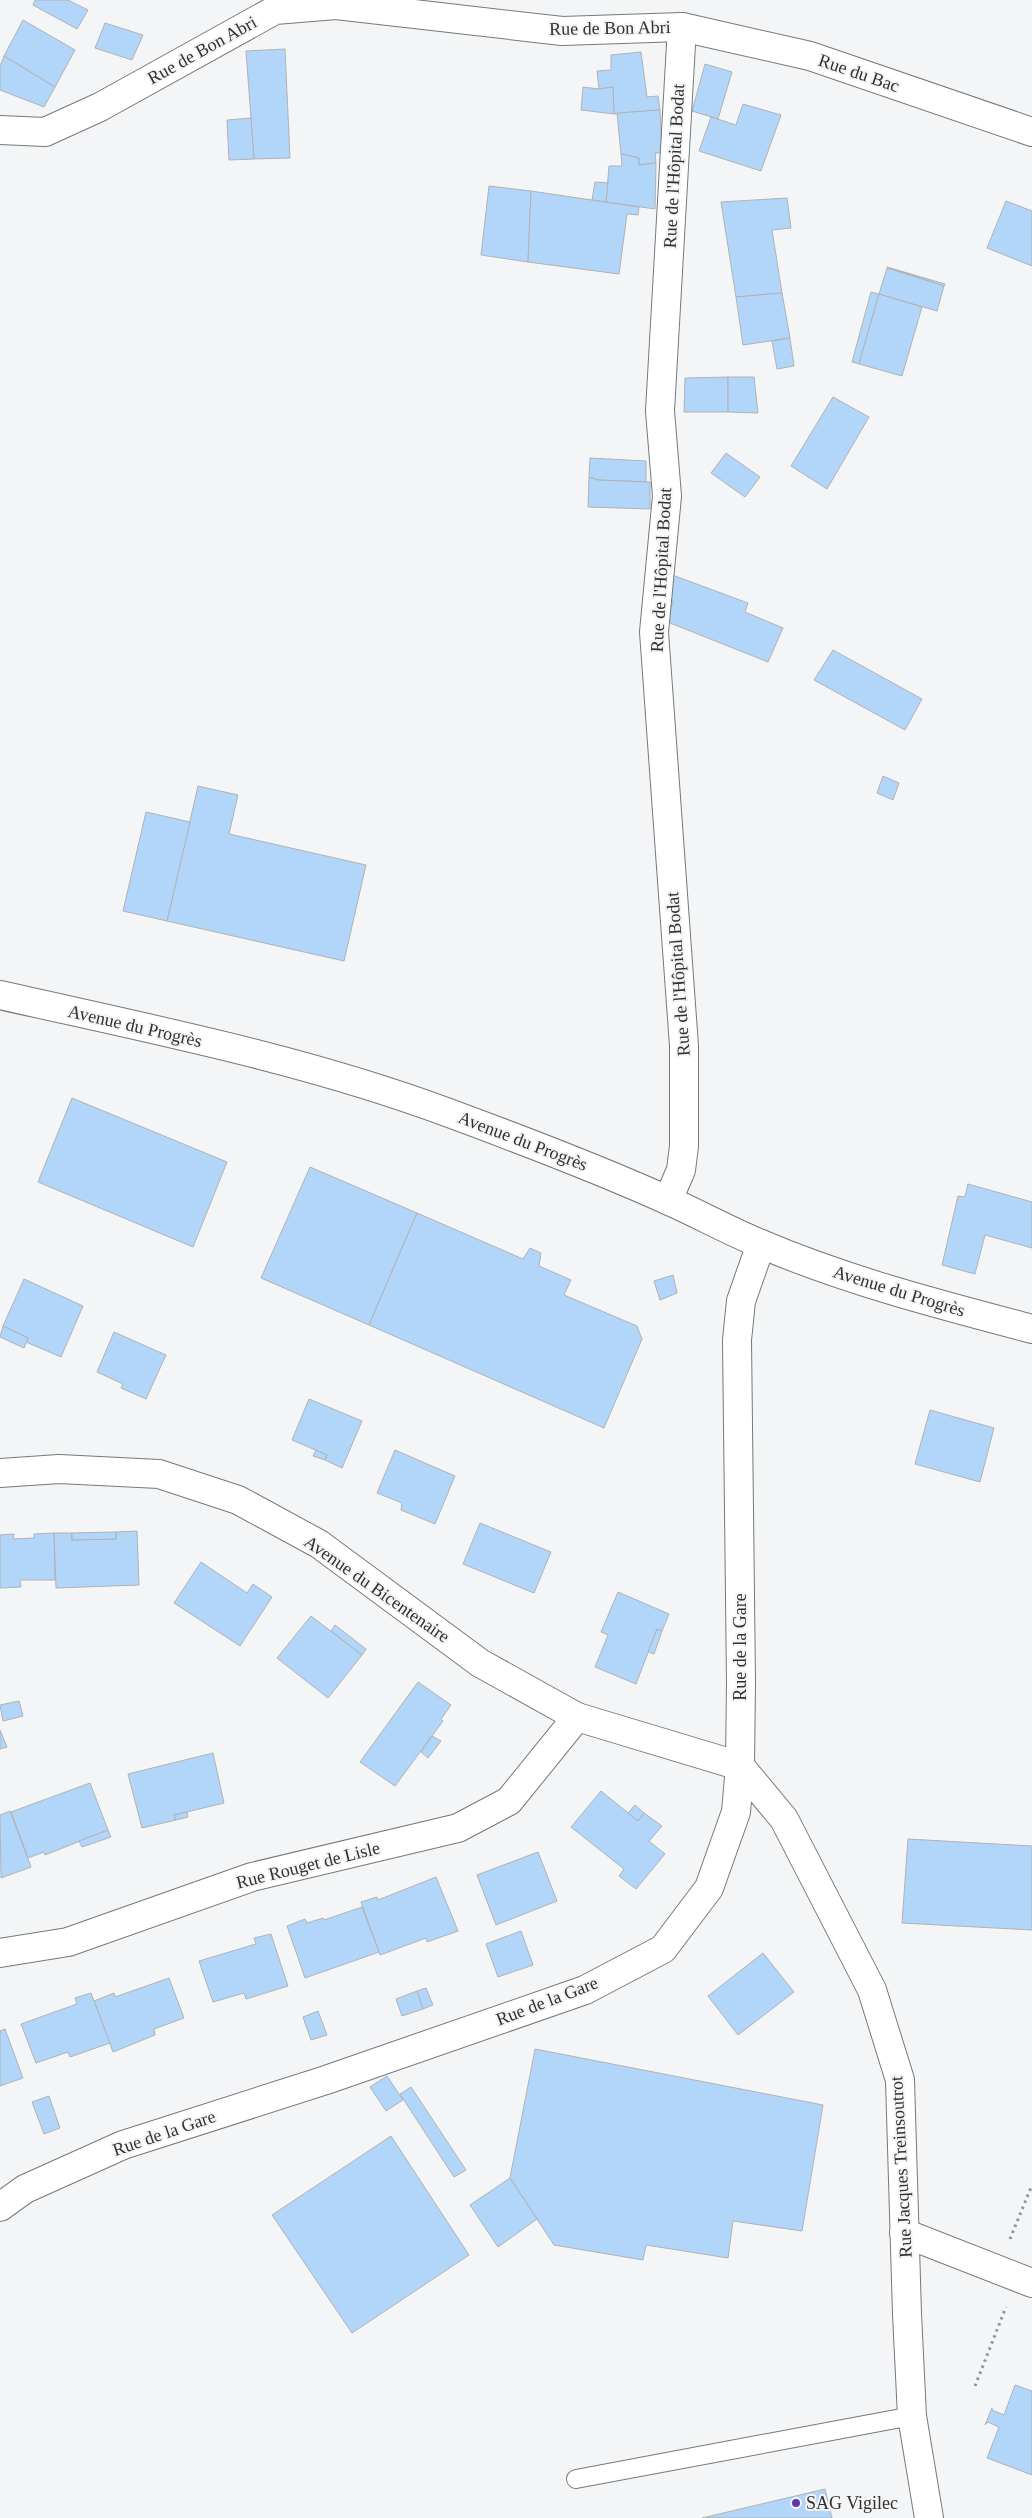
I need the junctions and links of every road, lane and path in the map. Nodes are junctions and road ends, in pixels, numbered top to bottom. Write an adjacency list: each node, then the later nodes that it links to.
1 (682, 27): 2 (street, Rue de Bon Abri); 3 (street, Rue du Bac); 5 (street, Rue de l'Hôpital Bodat)
2 (0, 130)
3 (1032, 132)
4 (0, 995): 5 (street, Avenue du Progrès)
5 (668, 1200): 6 (street, Avenue du Progrès)
6 (761, 1244): 7 (street, Avenue du Progrès); 10 (street, Rue de la Gare)
7 (1032, 1329)
8 (0, 1473): 9 (street, Avenue du Bicentenaire)
9 (577, 1717): 10 (street, Avenue du Bicentenaire); 11 (street, Rue Rouget de Lisle)
10 (740, 1766): 13 (street, Rue de la Gare); 14 (street, Rue Jacques Treinsoutrot)
11 (0, 1953)
12 (1032, 2185): 15 (path)
13 (0, 2207)
14 (904, 2233): 15 (street); 17 (street, Rue Jacques Treinsoutrot)
15 (1016, 2277): 16 (path)
16 (975, 2386)
17 (912, 2416): 18 (lane); 19 (street, Rue Jacques Treinsoutrot)
18 (576, 2479)
19 (929, 2518)

